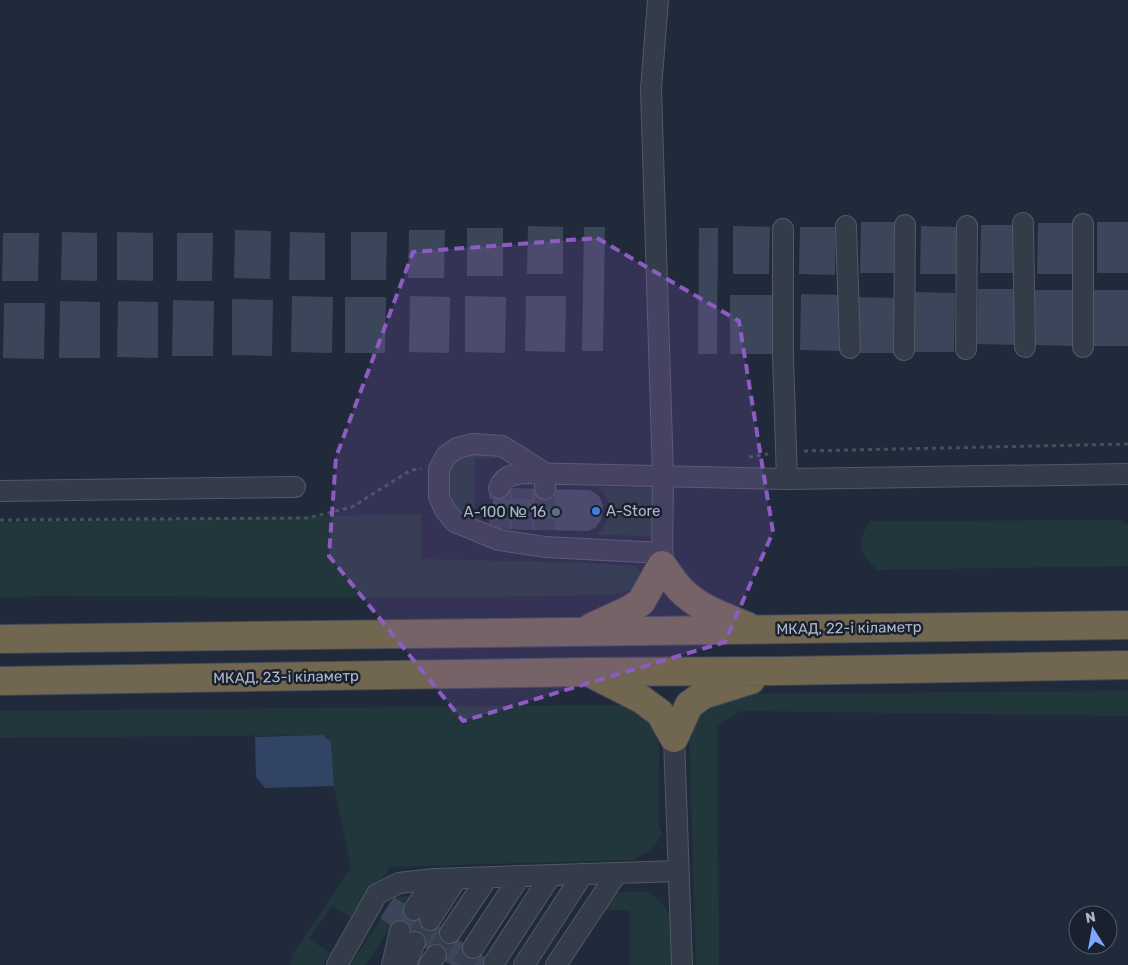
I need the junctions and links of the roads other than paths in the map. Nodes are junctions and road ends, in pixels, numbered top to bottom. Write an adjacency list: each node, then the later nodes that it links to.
1 (658, 0): 14 (street)
2 (1023, 223): 8 (street)
3 (1083, 224): 9 (street)
4 (846, 226): 10 (street)
5 (904, 226): 12 (street)
6 (967, 226): 11 (street)
7 (783, 229): 15 (street)
8 (1025, 347)
9 (1083, 347)
10 (850, 348)
11 (966, 349)
12 (904, 350)
13 (1128, 474): 15 (street)
14 (663, 476): 15 (street); 16 (street); 20 (street)
15 (787, 480)
16 (545, 481): 18 (street); 20 (street)
17 (295, 486): 19 (street)
18 (499, 488)
19 (0, 490)
20 (662, 559): 22 (highway); 23 (highway)
21 (1128, 625): 22 (highway, МКАД, 22-і кіламетр)
22 (752, 629): 23 (highway, МКАД, 22-і кіламетр)
23 (576, 632): 24 (highway)
24 (0, 639)
25 (1128, 665): 26 (highway)
26 (779, 671): 27 (highway); 29 (highway)
27 (580, 672): 28 (highway, МКАД, 23-і кіламетр); 29 (highway)
28 (0, 680)
29 (674, 738): 30 (street)
30 (679, 872): 31 (street); 46 (street)
31 (617, 873): 32 (street); 45 (street)
32 (584, 874): 33 (street); 44 (street)
33 (551, 875): 34 (street); 40 (street)
34 (520, 876): 35 (street); 39 (street)
35 (488, 877): 36 (street); 38 (street)
36 (457, 878): 37 (street); 37 (street)
37 (434, 879): 41 (street)
38 (450, 934)
39 (473, 948)
40 (494, 963)
41 (337, 965)
42 (392, 965): 43 (street)
43 (406, 965)
44 (524, 965)
45 (556, 965)
46 (682, 965)

